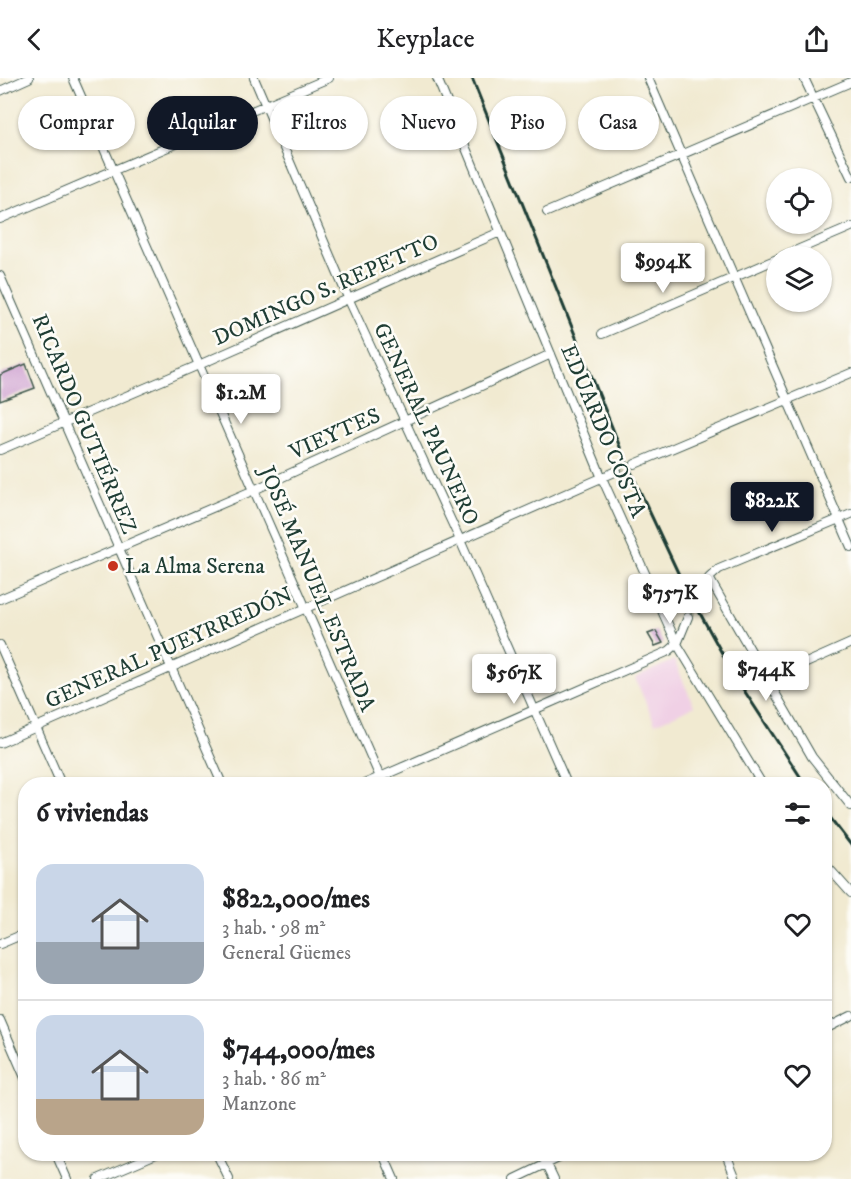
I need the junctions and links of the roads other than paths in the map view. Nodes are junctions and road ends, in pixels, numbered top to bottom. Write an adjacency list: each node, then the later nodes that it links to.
1 (29, 78): 9 (street)
2 (73, 78): 13 (street, JOSÉ MANUEL ESTRADA)
3 (254, 78): 11 (street, GENERAL PAUNERO)
4 (329, 78): 11 (street)
5 (437, 78): 18 (street, EDUARDO COSTA)
6 (648, 78): 12 (street)
7 (804, 78): 10 (street)
8 (851, 82): 10 (street)
9 (0, 90)
10 (813, 99): 12 (street); 14 (street)
11 (265, 105): 13 (street); 23 (street, GENERAL PAUNERO)
12 (680, 153): 15 (street); 22 (street)
13 (115, 170): 16 (street); 26 (street, JOSÉ MANUEL ESTRADA)
14 (851, 177)
15 (548, 212)
16 (0, 219)
17 (851, 227): 19 (street)
18 (500, 231): 23 (street, DOMINGO S. REPETTO); 25 (street, EDUARDO COSTA)
19 (806, 246)
20 (766, 264): 22 (street)
21 (0, 276): 29 (street, RICARDO GUTIÉRREZ)
22 (734, 278): 24 (street); 28 (street)
23 (350, 300): 26 (street, DOMINGO S. REPETTO); 30 (street, GENERAL PAUNERO)
24 (602, 334)
25 (551, 354): 30 (street, VIEYTES); 34 (street, EDUARDO COSTA)
26 (201, 364): 29 (street, DOMINGO S. REPETTO); 35 (street, JOSÉ MANUEL ESTRADA)
27 (851, 373): 28 (street)
28 (787, 400): 32 (street); 37 (street)
29 (65, 421): 31 (street, DOMINGO S. REPETTO); 40 (street, RICARDO GUTIÉRREZ)
30 (405, 423): 35 (street, VIEYTES); 38 (street, GENERAL PAUNERO)
31 (0, 450)
32 (635, 464)
33 (617, 471): 34 (street, GENERAL PUEYRREDÓN)
34 (602, 478): 38 (street, GENERAL PUEYRREDÓN); 47 (street, EDUARDO COSTA)
35 (254, 490): 40 (street, VIEYTES); 44 (street, JOSÉ MANUEL ESTRADA)
36 (851, 514): 37 (street)
37 (839, 519): 39 (street); 41 (street)
38 (460, 540): 44 (street, GENERAL PUEYRREDÓN); 51 (street, GENERAL PAUNERO)
39 (851, 547)
40 (118, 548): 43 (street, VIEYTES); 49 (street, RICARDO GUTIÉRREZ)
41 (709, 578): 42 (street); 50 (street)
42 (700, 595)
43 (0, 599)
44 (304, 609): 49 (street, GENERAL PUEYRREDÓN); 56 (street, JOSÉ MANUEL ESTRADA)
45 (688, 617): 47 (street)
46 (851, 643): 50 (street)
47 (676, 644): 51 (street); 59 (street, EDUARDO COSTA)
48 (0, 645): 52 (street)
49 (171, 668): 52 (street, GENERAL PUEYRREDÓN); 55 (street, RICARDO GUTIÉRREZ)
50 (768, 680): 60 (street)
51 (534, 710): 57 (street); 58 (street, GENERAL PAUNERO)
52 (37, 726): 53 (street, GENERAL PUEYRREDÓN); 54 (street)
53 (0, 742)
54 (59, 777)
55 (219, 777)
56 (379, 777)
57 (390, 777)
58 (564, 777)
59 (758, 777)
60 (828, 777)
61 (832, 782): 62 (street)
62 (851, 806)
63 (832, 872): 64 (street)
64 (851, 893)
65 (18, 936): 66 (street)
66 (0, 944)
67 (851, 1016): 69 (street)
68 (0, 1020): 70 (street)
69 (832, 1026)
70 (18, 1062)
71 (60, 1161): 79 (street)
72 (140, 1161): 80 (street)
73 (221, 1161): 81 (street)
74 (385, 1161): 82 (street)
75 (546, 1161): 78 (street)
76 (553, 1161): 78 (street)
77 (729, 1161): 85 (street)
78 (547, 1164): 83 (street); 84 (street)
79 (67, 1179)
80 (98, 1179)
81 (229, 1179)
82 (394, 1179)
83 (515, 1179)
84 (554, 1179)
85 (736, 1179)

